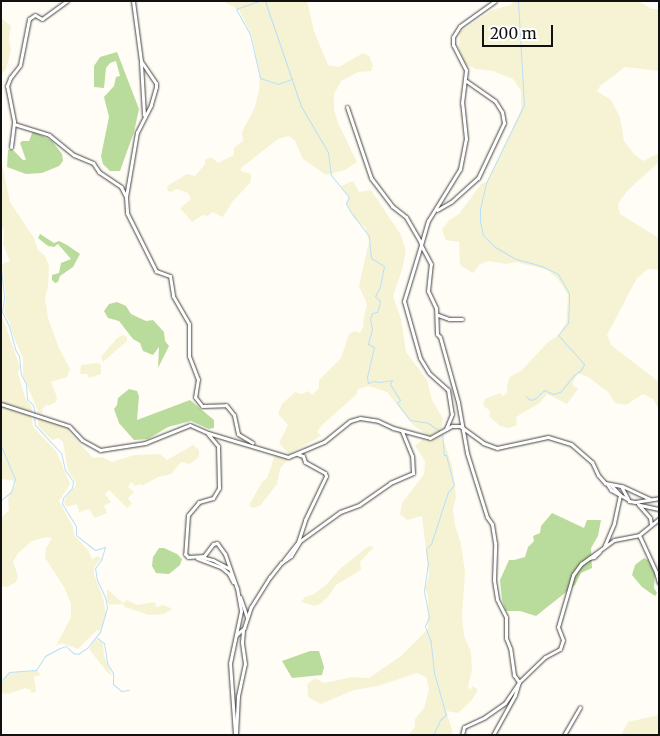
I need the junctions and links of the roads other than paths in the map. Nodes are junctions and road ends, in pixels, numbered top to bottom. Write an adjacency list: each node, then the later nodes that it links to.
1 (66, 1): 8 (street)
2 (133, 1): 4 (street)
3 (495, 1): 5 (street)
4 (141, 61): 7 (street); 7 (street)
5 (466, 81): 11 (street); 11 (street)
6 (347, 107): 12 (street)
7 (144, 118): 10 (street)
8 (14, 124): 9 (street); 10 (street)
9 (11, 147)
10 (126, 197): 20 (street)
11 (434, 212): 12 (street)
12 (421, 245): 13 (street); 18 (street)
13 (437, 314): 14 (street); 16 (street)
14 (462, 319)
15 (1, 404): 19 (street)
16 (464, 429): 18 (street); 22 (street); 43 (street)
17 (402, 431): 18 (street); 21 (street); 35 (street)
18 (443, 431)
19 (208, 433): 20 (street); 34 (street)
20 (262, 448): 21 (street)
21 (295, 454): 35 (street)
22 (608, 484): 23 (street); 24 (street)
23 (621, 486): 26 (street); 27 (street)
24 (620, 495): 26 (street); 33 (street)
25 (659, 498): 27 (street)
26 (626, 499): 28 (street)
27 (652, 500): 28 (street)
28 (636, 503): 29 (street); 31 (street)
29 (659, 510)
30 (659, 519): 31 (street)
31 (650, 525): 32 (street)
32 (639, 536): 33 (street); 37 (street)
33 (604, 547): 43 (street)
34 (197, 557): 36 (street); 36 (street); 38 (street)
35 (284, 561): 40 (street)
36 (231, 570): 38 (street)
37 (659, 583)
38 (235, 585): 39 (street)
39 (237, 593): 40 (street); 42 (street)
40 (247, 617): 41 (street)
41 (244, 628): 42 (street); 46 (street)
42 (236, 636): 46 (street)
43 (519, 682): 45 (street); 49 (street)
44 (580, 707): 50 (street)
45 (463, 728): 47 (street); 48 (street)
46 (235, 735)
47 (462, 735)
48 (466, 735)
49 (493, 735)
50 (564, 735)

